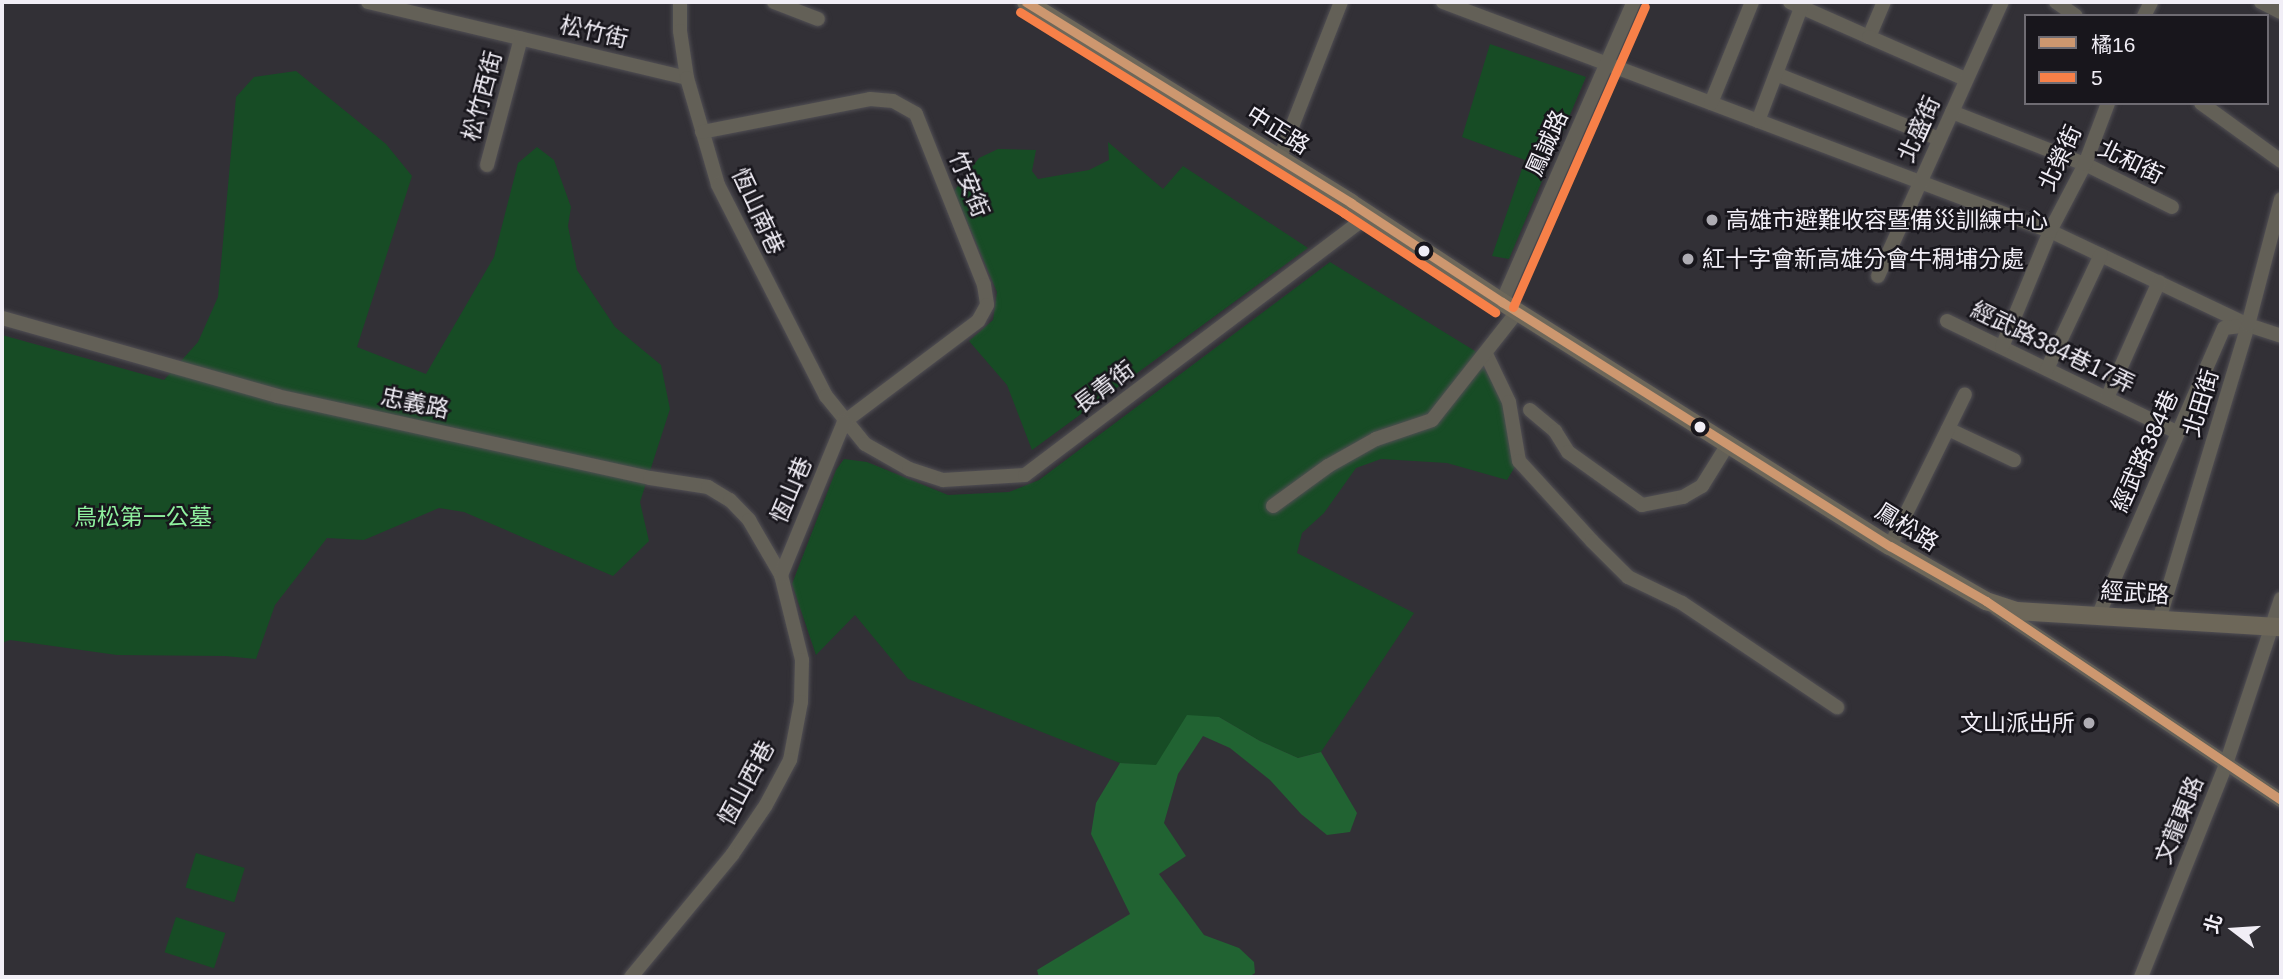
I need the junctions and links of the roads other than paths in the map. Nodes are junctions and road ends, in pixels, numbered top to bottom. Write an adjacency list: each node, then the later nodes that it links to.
1 (368, 2): 18 (street, 松竹街)
2 (680, 2): 21 (street, 恆山南巷)
3 (774, 2): 16 (street)
4 (1026, 2): 30 (main road, 中正路)
5 (1341, 2): 30 (street)
6 (1443, 2): 19 (street)
7 (1634, 2): 19 (street, 鳳誠路)
8 (1752, 2): 23 (street)
9 (1884, 2): 17 (street)
10 (2002, 2): 22 (street, 北盛街)
11 (2056, 2): 15 (street)
12 (2261, 2): 14 (street)
13 (1795, 5): 17 (street); 20 (street)
14 (2281, 12)
15 (2073, 14)
16 (818, 19)
17 (1869, 37): 22 (street)
18 (521, 38): 21 (street, 松竹街); 33 (street, 松竹西街)
19 (1608, 62): 23 (street); 42 (street, 鳳誠路)
20 (1776, 74): 27 (street); 29 (street)
21 (687, 78): 28 (street, 恆山南巷)
22 (1965, 79): 26 (street, 北盛街)
23 (1711, 103): 27 (street)
24 (2107, 105): 32 (street, 北榮街)
25 (2204, 105): 31 (street)
26 (1952, 112): 29 (street, 北盛街); 32 (street, 北和街)
27 (1758, 121): 34 (street)
28 (702, 132): 53 (street, 恆山南巷); 53 (street, 竹安街)
29 (1939, 139): 34 (street, 北盛街)
30 (1279, 160): 37 (main road, 中正路)
31 (2281, 161)
32 (2085, 164): 36 (street, 北和街); 38 (street, 北榮街)
33 (487, 165)
34 (1919, 184): 38 (street); 40 (street, 北盛街)
35 (2281, 199): 45 (street, 北田街)
36 (2172, 207)
37 (1369, 215): 42 (main road, 中正路); 53 (street, 長青街)
38 (2050, 231): 39 (street); 47 (street, 北榮街)
39 (2101, 255): 41 (street); 49 (street)
40 (1878, 276)
41 (2159, 282): 45 (street); 51 (street)
42 (1509, 307): 48 (street, 鳳誠路); 56 (main road, 鳳松路)
43 (2, 318): 60 (street, 忠義路)
44 (1947, 321): 47 (street, 經武路384巷17弄)
45 (2248, 325): 46 (street); 55 (street, 經武路384巷); 64 (street, 北田街)
46 (2281, 336)
47 (2002, 347): 49 (street, 經武路384巷17弄)
48 (1486, 354): 58 (street, 鳳誠路); 66 (street)
49 (2047, 369): 51 (street, 經武路384巷17弄)
50 (1965, 394): 54 (street)
51 (2107, 398): 55 (street, 經武路384巷17弄)
52 (1530, 410): 56 (street)
53 (844, 422): 60 (street, 恆山巷)
54 (1948, 429): 57 (street); 59 (street)
55 (2177, 432): 63 (street, 經武路384巷)
56 (1728, 444): 59 (main road, 鳳松路)
57 (2014, 460)
58 (1273, 506)
59 (1890, 546): 62 (main road, 鳳松路)
60 (780, 575): 69 (street, 恆山西巷)
61 (2281, 599): 65 (street, 文龍東路)
62 (1986, 601): 63 (main road, 經武路); 67 (street, 鳳松路)
63 (2098, 616): 64 (main road, 經武路)
64 (2159, 620): 65 (main road, 經武路)
65 (2277, 627): 67 (street, 文龍東路)
66 (1837, 707)
67 (2226, 764): 68 (street, 鳳松路); 70 (street, 文龍東路)
68 (2281, 800)
69 (631, 977)
70 (2141, 977)

